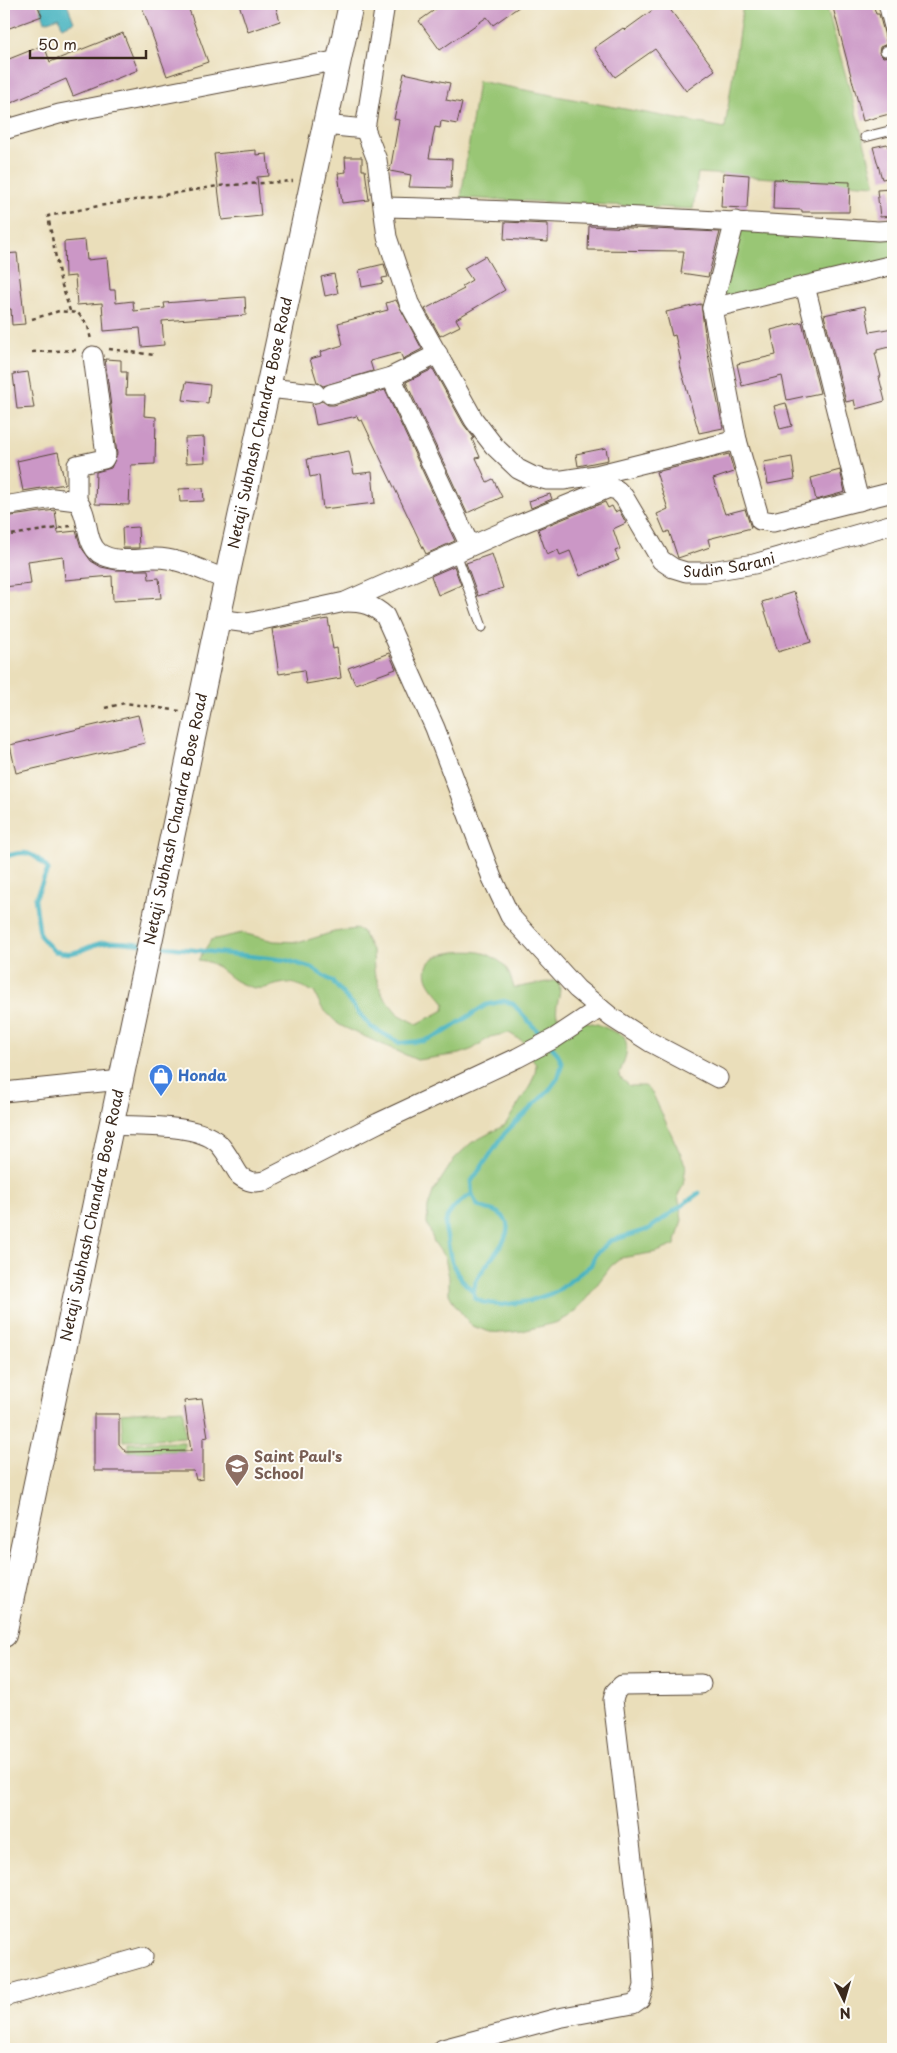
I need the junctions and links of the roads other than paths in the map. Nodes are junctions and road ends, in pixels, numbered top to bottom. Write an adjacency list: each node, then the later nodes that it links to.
1 (351, 4): 5 (street, Netaji Subhash Chandra Bose Road)
2 (385, 4): 7 (street)
3 (879, 4): 4 (lane)
4 (893, 43)
5 (339, 60): 6 (street, Netaji Subhash Chandra Bose Road); 8 (street)
6 (324, 125): 7 (street); 20 (street, Netaji Subhash Chandra Bose Road)
7 (365, 129): 11 (street)
8 (4, 130)
9 (893, 131): 10 (lane)
10 (865, 137)
11 (384, 207): 12 (street); 17 (street)
12 (735, 221): 13 (street); 16 (street)
13 (893, 230)
14 (893, 265): 15 (street)
15 (805, 286): 16 (street); 24 (street)
16 (712, 308): 21 (street)
17 (438, 354): 19 (street); 21 (street)
18 (93, 356): 23 (street)
19 (391, 377): 20 (street); 27 (street)
20 (268, 388): 28 (street, Netaji Subhash Chandra Bose Road)
21 (737, 440): 24 (street)
22 (893, 492): 24 (street)
23 (77, 501): 25 (street); 28 (street)
24 (859, 501)
25 (4, 506)
26 (893, 524): 27 (street, Sudin Sarani)
27 (463, 549): 29 (street); 33 (lane)
28 (227, 580): 32 (street, Netaji Subhash Chandra Bose Road)
29 (374, 589): 30 (street); 31 (street)
30 (345, 602): 31 (street); 32 (street)
31 (385, 616): 34 (street)
32 (218, 619): 36 (street, Netaji Subhash Chandra Bose Road)
33 (482, 627)
34 (600, 1008): 35 (street); 38 (street)
35 (718, 1078)
36 (121, 1080): 37 (street); 38 (street, Netaji Subhash Chandra Bose Road)
37 (4, 1092)
38 (111, 1125): 39 (street, Netaji Subhash Chandra Bose Road)
39 (4, 1635)
40 (701, 1684): 43 (street)
41 (143, 1957): 42 (street)
42 (4, 1997)
43 (442, 2049)

